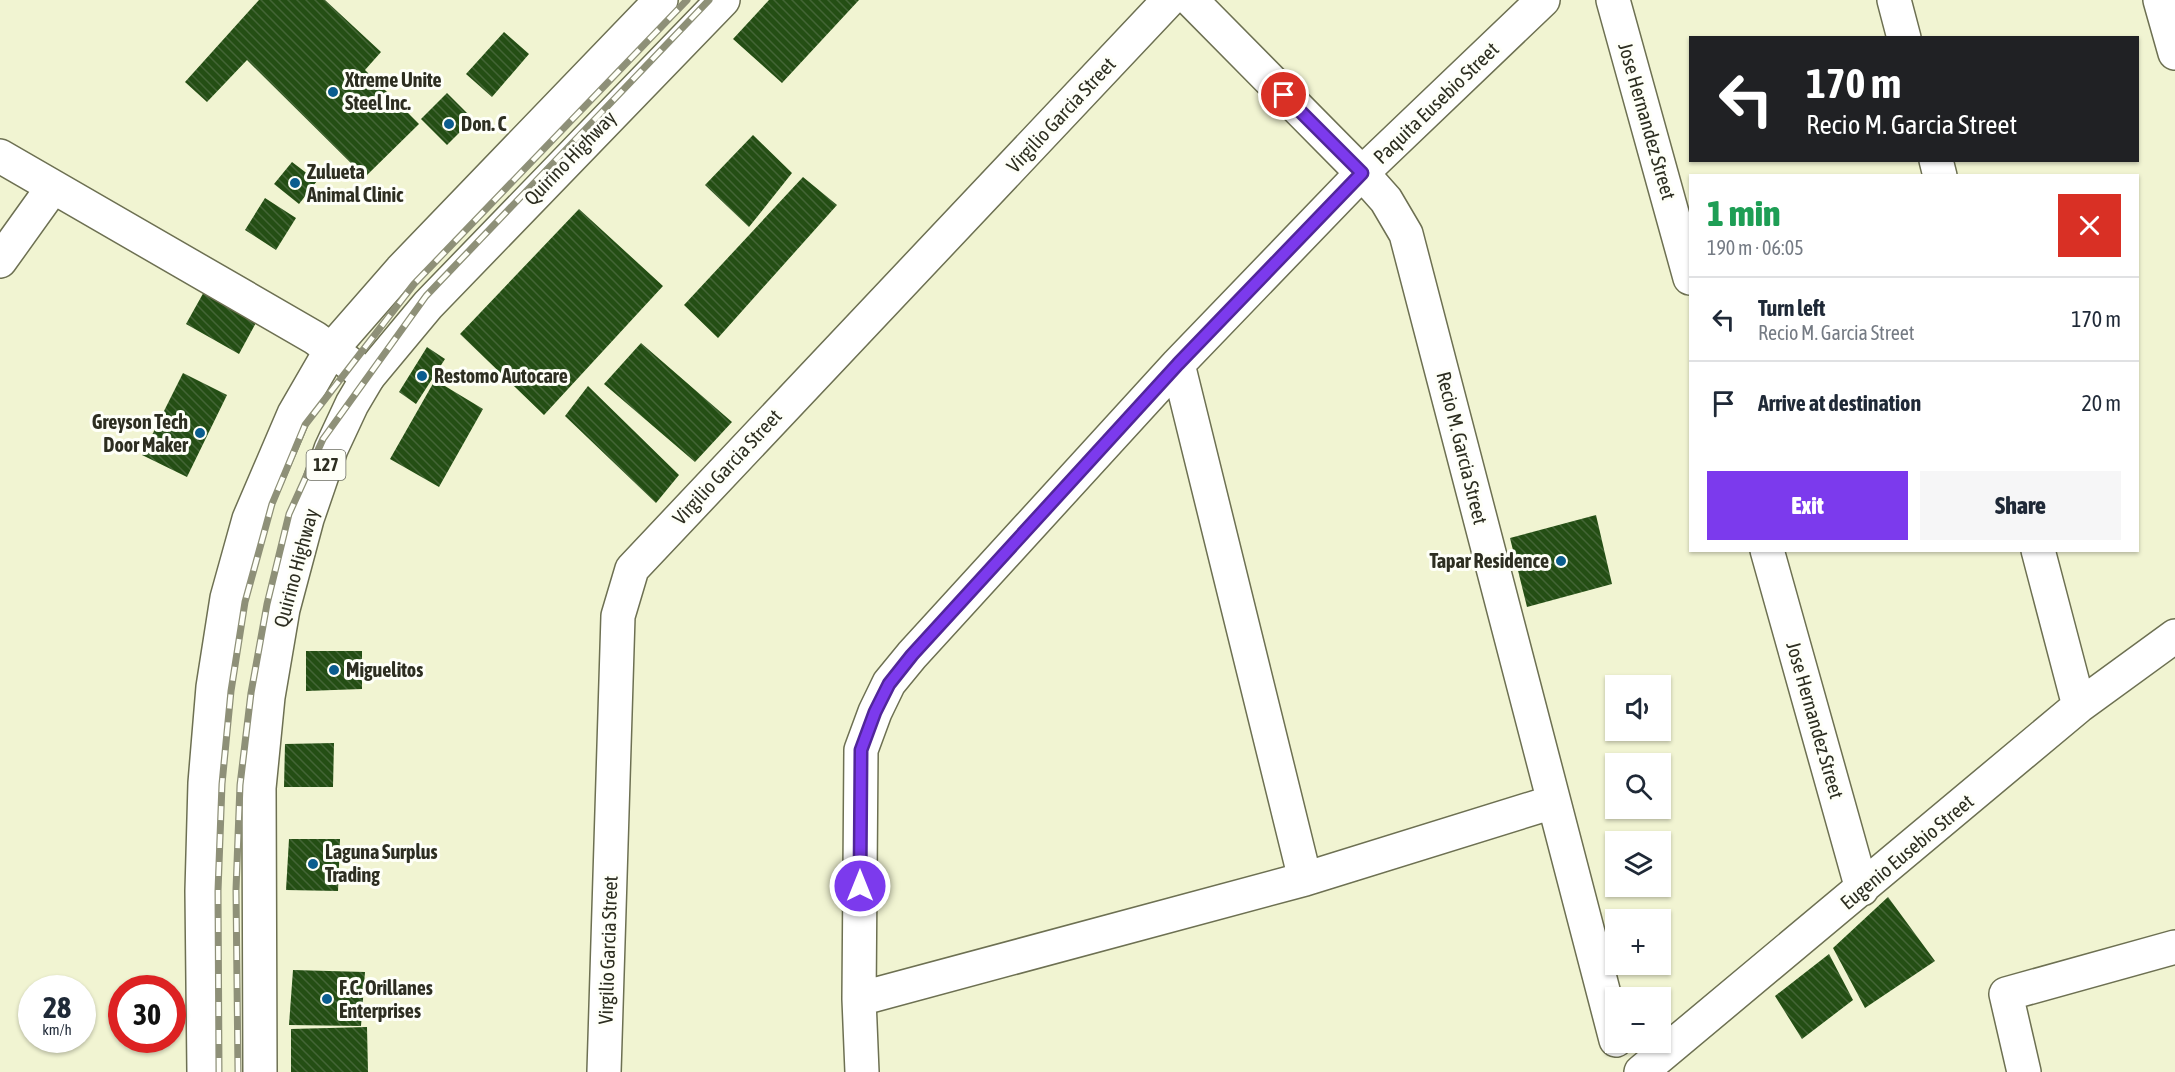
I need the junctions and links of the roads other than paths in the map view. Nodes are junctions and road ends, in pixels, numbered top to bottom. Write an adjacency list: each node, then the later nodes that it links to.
1 (661, 0): 16 (street, 127)
2 (723, 0): 18 (street, Quirino Highway / 127)
3 (1169, 0): 32 (street, Virgilio Garcia Street)
4 (1191, 0): 12 (street, Recio M. Garcia Street)
5 (1543, 0): 12 (street, Paquita Eusebio Street)
6 (1613, 0): 15 (street, Jose Hernandez Street)
7 (1894, 0): 9 (street)
8 (2160, 0): 10 (street)
9 (1903, 36)
10 (2175, 53)
11 (0, 156): 13 (street)
12 (1362, 173): 17 (street, Paquita Eusebio Street); 23 (street, Recio M. Garcia Street)
13 (53, 187): 14 (street); 16 (street)
14 (0, 261)
15 (1689, 274)
16 (332, 350): 18 (street); 30 (street, 127)
17 (1178, 364): 24 (street); 27 (street, Paquita Eusebio Street)
18 (368, 377): 31 (street, Quirino Highway / 127)
19 (1768, 552): 25 (street, Jose Hernandez Street)
20 (2039, 552): 22 (street)
21 (2175, 636): 22 (street, Eugenio Eusebio Street)
22 (2079, 706): 25 (street, Eugenio Eusebio Street)
23 (1553, 802): 24 (street); 28 (street, Recio M. Garcia Street)
24 (1305, 879): 27 (street)
25 (1862, 889): 35 (street, Eugenio Eusebio Street)
26 (2175, 946): 36 (street)
27 (859, 999): 33 (street, Paquita Eusebio Street)
28 (1605, 999)
29 (1619, 1053): 34 (street, Recio M. Garcia Street)
30 (204, 1072)
31 (260, 1072)
32 (604, 1072)
33 (862, 1072)
34 (1624, 1072)
35 (1641, 1072)
36 (2024, 1072)

